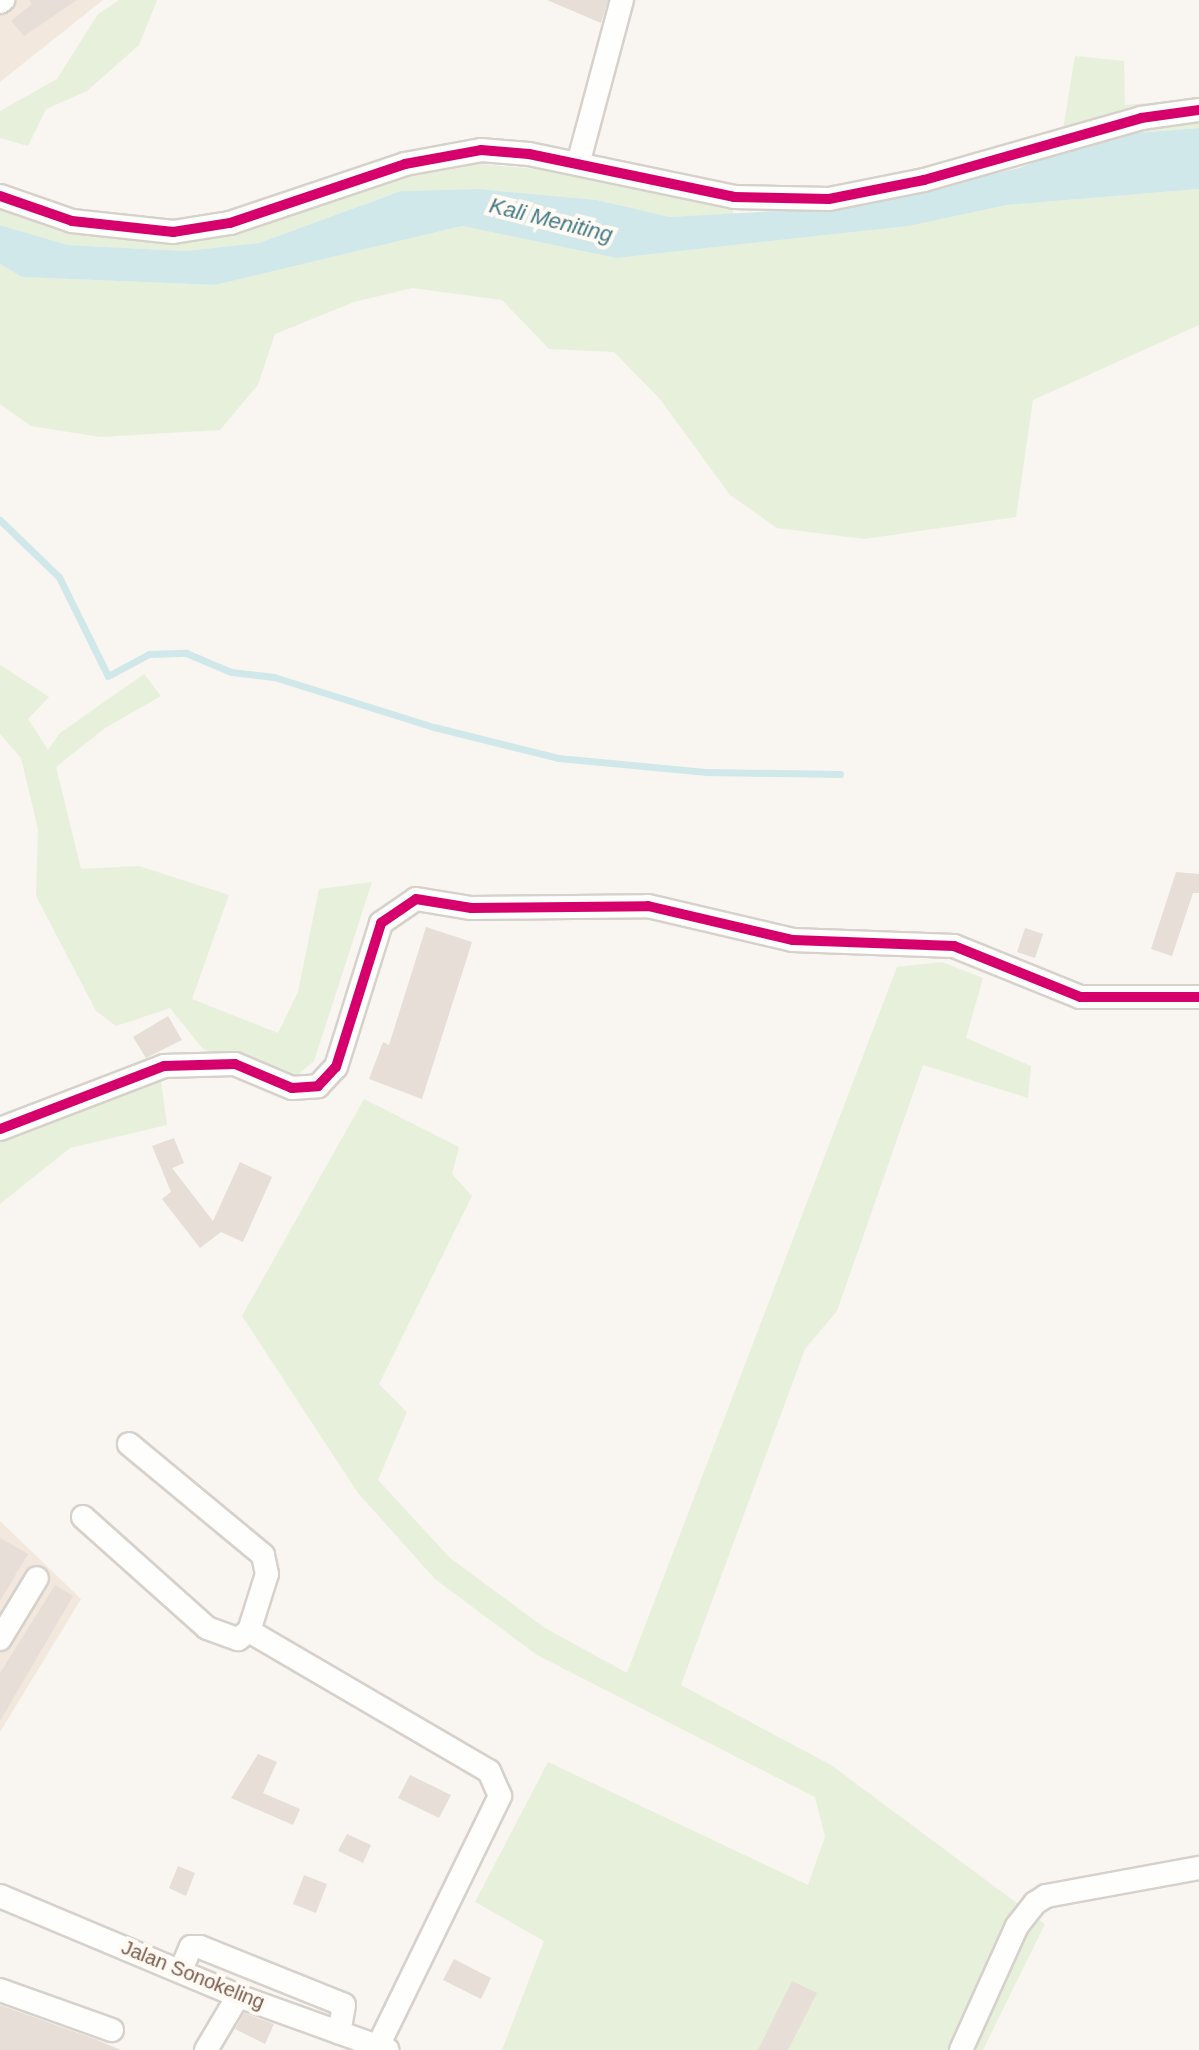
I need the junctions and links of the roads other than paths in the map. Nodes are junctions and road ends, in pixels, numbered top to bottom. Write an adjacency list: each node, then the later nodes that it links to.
1 (622, 0): 3 (street)
2 (1199, 110): 3 (street)
3 (578, 164): 4 (street)
4 (0, 196)
5 (1199, 997): 6 (street)
6 (0, 1129)
7 (129, 1444): 10 (street)
8 (83, 1517): 10 (street)
9 (37, 1578): 11 (street)
10 (249, 1631): 19 (street)
11 (0, 1639)
12 (1199, 1868): 21 (street)
13 (0, 1896): 14 (street, Jalan Sonokeling)
14 (181, 1970): 16 (street, Jalan Sonokeling); 18 (street)
15 (0, 1990): 17 (street)
16 (238, 1996): 18 (street, Jalan Sonokeling); 20 (street)
17 (112, 2030)
18 (339, 2033): 19 (street, Jalan Sonokeling)
19 (383, 2048)
20 (206, 2050)
21 (961, 2050)

